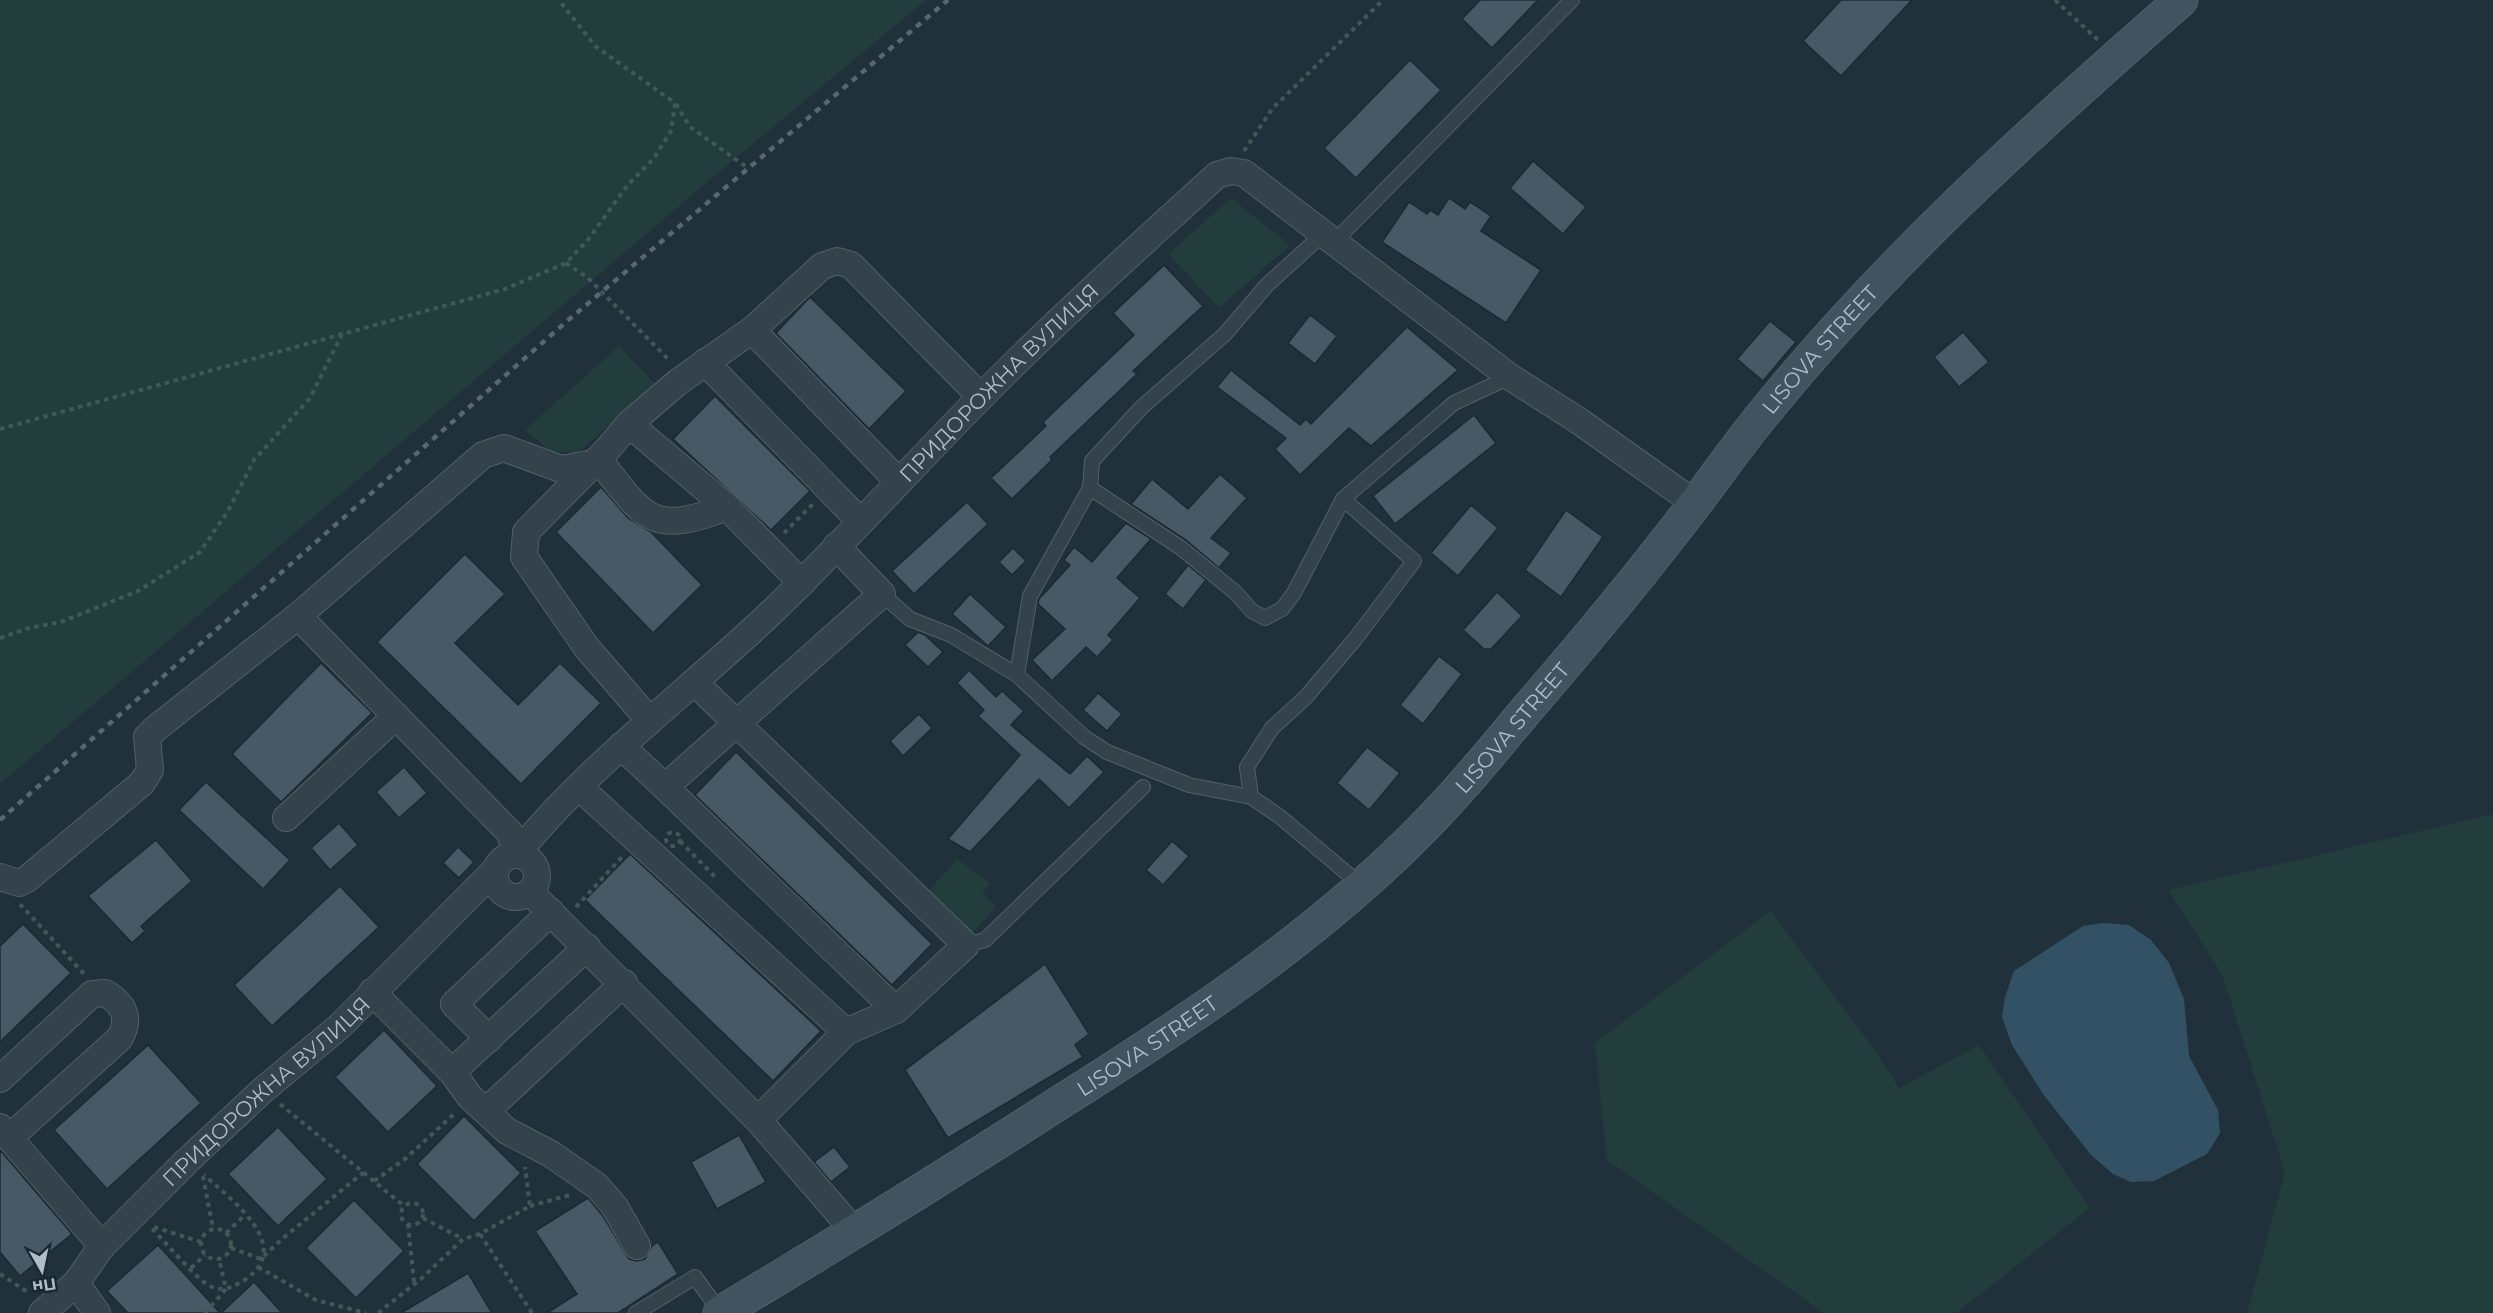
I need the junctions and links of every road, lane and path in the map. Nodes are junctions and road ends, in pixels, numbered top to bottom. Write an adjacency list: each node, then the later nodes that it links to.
1 (559, 0): 7 (path)
2 (1383, 0): 9 (path)
3 (1572, 0): 10 (lane)
4 (2055, 0): 6 (path)
5 (2181, 0): 6 (main road, LISOVA STREET)
6 (2117, 56): 25 (main road, LISOVA STREET)
7 (675, 103): 8 (path); 11 (path)
8 (748, 168)
9 (1231, 171): 10 (street); 17 (street, ПРИДОРОЖНА ВУЛИЦЯ)
10 (1329, 238): 15 (street); 23 (lane)
11 (566, 263): 13 (path); 16 (path)
12 (752, 330): 14 (street); 17 (street); 21 (street)
13 (342, 334): 19 (path); 33 (path)
14 (705, 362): 16 (street); 22 (street)
15 (1510, 377): 24 (lane); 25 (street)
16 (678, 382): 18 (street)
17 (981, 397): 21 (street, ПРИДОРОЖНА ВУЛИЦЯ)
18 (629, 424): 20 (street); 26 (street)
19 (0, 429)
20 (596, 461): 26 (street); 32 (street); 37 (street)
21 (899, 482): 27 (street, ПРИДОРОЖНА ВУЛИЦЯ)
22 (828, 488): 27 (street); 29 (path)
23 (1090, 488): 24 (lane); 34 (lane)
24 (1343, 498): 43 (lane)
25 (1696, 504): 51 (main road, LISOVA STREET)
26 (727, 507): 29 (street)
27 (860, 521): 28 (street, ПРИДОРОЖНА ВУЛИЦЯ)
28 (836, 546): 30 (street, ПРИДОРОЖНА ВУЛИЦЯ); 38 (street)
29 (768, 549): 30 (street)
30 (802, 583): 35 (street, ПРИДОРОЖНА ВУЛИЦЯ)
31 (892, 603): 34 (lane)
32 (298, 616): 36 (street); 49 (street)
33 (0, 638)
34 (1017, 675): 43 (lane)
35 (694, 682): 37 (street, ПРИДОРОЖНА ВУЛИЦЯ); 38 (street)
36 (396, 716): 44 (street); 47 (street)
37 (650, 721): 39 (street, ПРИДОРОЖНА ВУЛИЦЯ)
38 (738, 724): 41 (street); 55 (street)
39 (621, 747): 40 (street, ПРИДОРОЖНА ВУЛИЦЯ); 41 (street)
40 (579, 787): 46 (street); 47 (street, ПРИДОРОЖНА ВУЛИЦЯ)
41 (665, 787): 60 (street)
42 (1143, 787): 55 (lane)
43 (1251, 797): 51 (lane)
44 (286, 818)
45 (680, 841): 50 (path)
46 (637, 842): 54 (path); 61 (street)
47 (516, 855): 48 (street); 52 (street)
48 (495, 870): 52 (street); 58 (street, ПРИДОРОЖНА ВУЛИЦЯ)
49 (0, 877)
50 (720, 881)
51 (1361, 885): 79 (main road, LISOVA STREET)
52 (530, 892): 54 (street)
53 (17, 901): 59 (path)
54 (556, 917): 56 (street); 62 (street)
55 (966, 945): 60 (street)
56 (587, 946): 57 (street); 62 (street)
57 (624, 983): 66 (street); 67 (street)
58 (372, 992): 63 (street); 65 (street, ПРИДОРОЖНА ВУЛИЦЯ)
59 (92, 994): 64 (street); 69 (street)
60 (896, 1010): 61 (street)
61 (846, 1032): 67 (street)
62 (489, 1039): 63 (street)
63 (452, 1072): 66 (street)
64 (0, 1079)
65 (263, 1090): 70 (path); 84 (street, ПРИДОРОЖНА ВУЛИЦЯ)
66 (478, 1104): 68 (street); 71 (path)
67 (758, 1120): 79 (street)
68 (507, 1131): 72 (street); 74 (path)
69 (5, 1132): 84 (street)
70 (364, 1172): 71 (path); 89 (path)
71 (374, 1181): 73 (path)
72 (597, 1186): 74 (path); 85 (street)
73 (404, 1206): 76 (path); 77 (path)
74 (530, 1206): 81 (path)
75 (245, 1215): 78 (path); 80 (path); 89 (path)
76 (423, 1218): 77 (path); 82 (path)
77 (408, 1224): 94 (path)
78 (213, 1229): 80 (path); 83 (path)
79 (855, 1232): 103 (main road, LISOVA STREET)
80 (226, 1233): 86 (path)
81 (480, 1234): 82 (path); 101 (path)
82 (463, 1239): 94 (path)
83 (201, 1242): 87 (path); 91 (path)
84 (102, 1246): 93 (street, ПРИДОРОЖНА ВУЛИЦЯ)
85 (638, 1246)
86 (231, 1248): 88 (path); 89 (path)
87 (205, 1255): 88 (path); 91 (path)
88 (219, 1259): 95 (path)
89 (261, 1259): 90 (path)
90 (258, 1267): 95 (path); 99 (path)
91 (192, 1268): 95 (path)
92 (0, 1274): 96 (path)
93 (76, 1283): 96 (street, ПРИДОРОЖНА ВУЛИЦЯ); 97 (street)
94 (414, 1283): 100 (path)
95 (226, 1289): 98 (path)
96 (46, 1310)
97 (97, 1313)
98 (205, 1313)
99 (366, 1313)
100 (378, 1313)
101 (532, 1313)
102 (636, 1313): 103 (lane)
103 (721, 1313)

